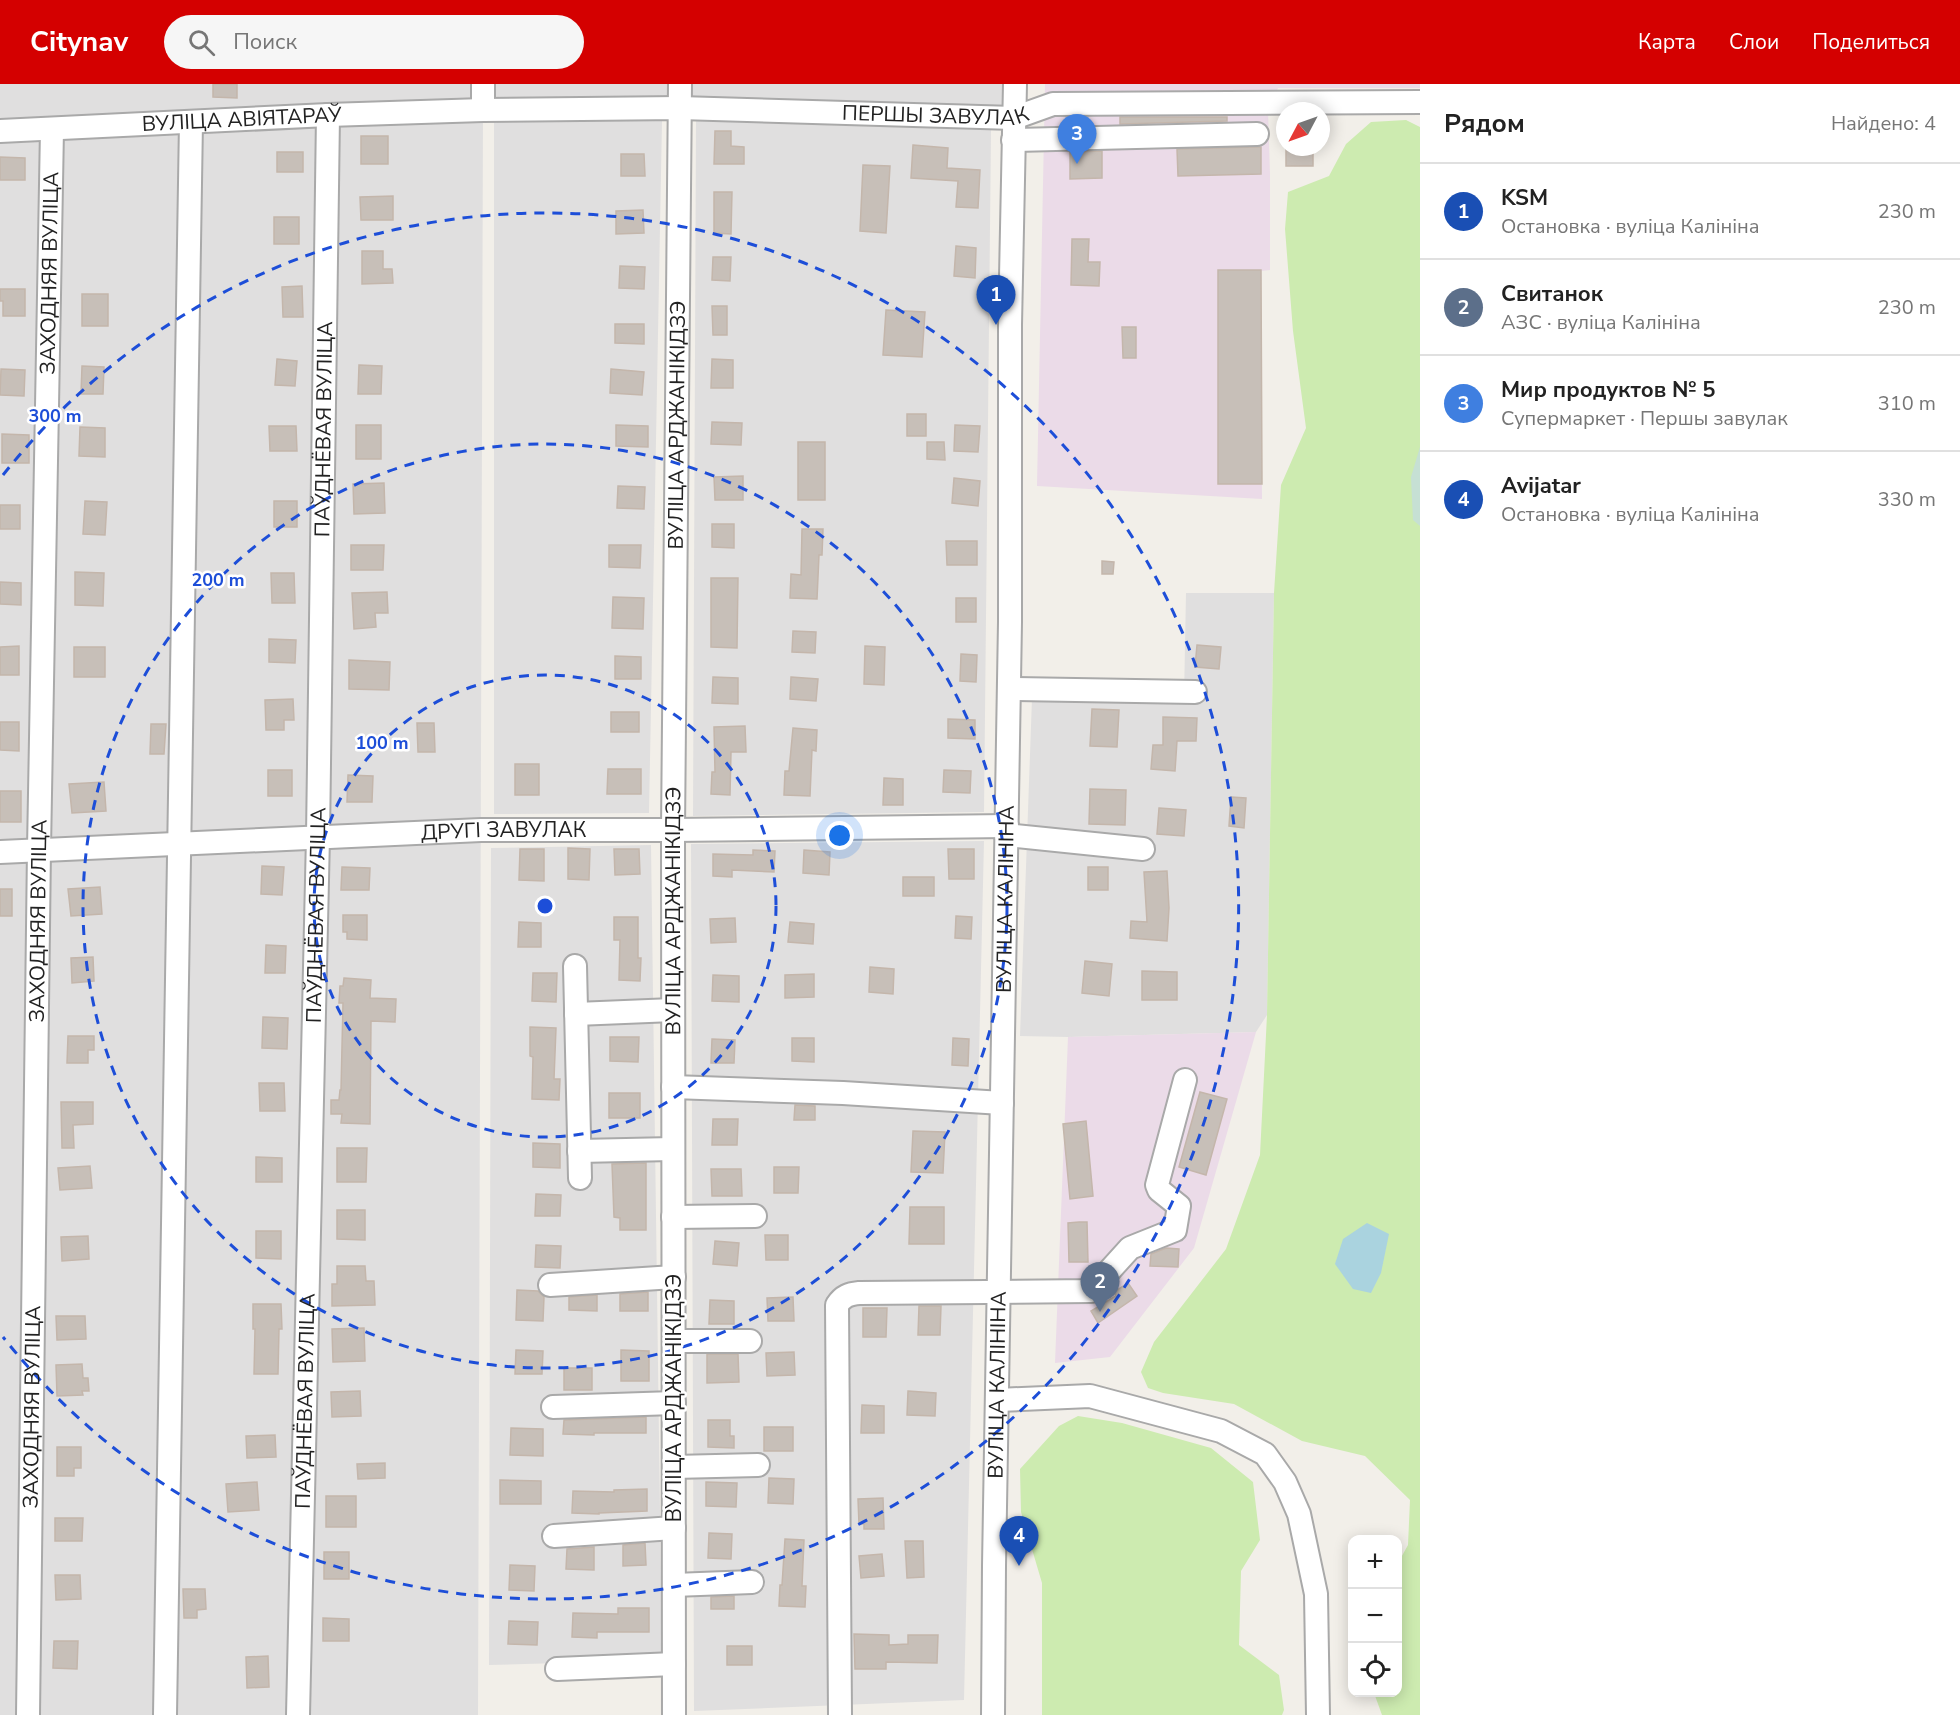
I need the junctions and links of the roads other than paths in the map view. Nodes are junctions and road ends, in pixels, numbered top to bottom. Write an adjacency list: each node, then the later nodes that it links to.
1 (483, 84): 7 (street)
2 (680, 84): 6 (street, ВУЛІЦА АРДЖАНІКІДЗЭ)
3 (1015, 84): 11 (street, ВУЛІЦА КАЛІНІНА)
4 (1172, 94): 5 (street, ПЕРШЫ ЗАВУЛАК); 11 (street, ПЕРШЫ ЗАВУЛАК)
5 (1420, 102)
6 (680, 108): 7 (street, ПЕРШЫ ЗАВУЛАК); 11 (street, ПЕРШЫ ЗАВУЛАК); 16 (street, ВУЛІЦА АРДЖАНІКІДЗЭ)
7 (483, 110): 8 (street, ВУЛІЦА АВІЯТАРАЎ)
8 (328, 115): 9 (street, ВУЛІЦА АВІЯТАРАЎ); 18 (street, ПАЎДНЁВАЯ ВУЛІЦА)
9 (191, 122): 10 (street, ВУЛІЦА АВІЯТАРАЎ); 19 (street)
10 (52, 129): 12 (street, ВУЛІЦА АВІЯТАРАЎ); 20 (street, ЗАХОДНЯЯ ВУЛІЦА)
11 (1014, 129): 13 (street); 14 (street, ВУЛІЦА КАЛІНІНА)
12 (0, 131)
13 (1257, 134)
14 (1009, 689): 15 (street); 17 (street, ВУЛІЦА КАЛІНІНА)
15 (1195, 692)
16 (673, 830): 17 (street, ДРУГІ ЗАВУЛАК); 18 (street, ДРУГІ ЗАВУЛАК); 24 (street, ВУЛІЦА АРДЖАНІКІДЗЭ)
17 (1006, 831): 21 (street, ДРУГІ ЗАВУЛАК); 28 (street, ВУЛІЦА КАЛІНІНА)
18 (318, 836): 19 (street, ДРУГІ ЗАВУЛАК); 52 (street, ПАЎДНЁВАЯ ВУЛІЦА)
19 (176, 842): 20 (street, ДРУГІ ЗАВУЛАК); 51 (street)
20 (39, 849): 22 (street, ДРУГІ ЗАВУЛАК); 50 (street, ЗАХОДНЯЯ ВУЛІЦА)
21 (1143, 849)
22 (0, 852)
23 (575, 966): 25 (street)
24 (673, 1010): 25 (street); 27 (street, ВУЛІЦА АРДЖАНІКІДЗЭ)
25 (576, 1014): 30 (street)
26 (1185, 1080): 36 (street)
27 (673, 1087): 28 (street); 29 (street, ВУЛІЦА АРДЖАНІКІДЗЭ)
28 (1002, 1103): 36 (street, ВУЛІЦА КАЛІНІНА)
29 (674, 1149): 30 (street); 33 (street, ВУЛІЦА АРДЖАНІКІДЗЭ)
30 (579, 1151): 31 (street)
31 (580, 1178)
32 (755, 1216): 33 (street)
33 (674, 1217): 34 (street, ВУЛІЦА АРДЖАНІКІДЗЭ)
34 (674, 1277): 35 (street); 37 (street, ВУЛІЦА АРДЖАНІКІДЗЭ)
35 (549, 1285)
36 (998, 1291): 39 (street, ВУЛІЦА КАЛІНІНА); 54 (street)
37 (674, 1341): 38 (street); 40 (street, ВУЛІЦА АРДЖАНІКІДЗЭ)
38 (750, 1341)
39 (998, 1400): 55 (street, ВУЛІЦА КАЛІНІНА); 56 (street)
40 (674, 1403): 41 (street); 43 (street, ВУЛІЦА АРДЖАНІКІДЗЭ)
41 (553, 1407)
42 (758, 1465): 43 (street)
43 (674, 1467): 44 (street, ВУЛІЦА АРДЖАНІКІДЗЭ)
44 (674, 1528): 45 (street); 47 (street, ВУЛІЦА АРДЖАНІКІДЗЭ)
45 (554, 1536)
46 (752, 1582): 47 (street)
47 (674, 1585): 48 (street, ВУЛІЦА АРДЖАНІКІДЗЭ)
48 (674, 1664): 49 (street); 53 (street, ВУЛІЦА АРДЖАНІКІДЗЭ)
49 (556, 1669)
50 (28, 1715)
51 (165, 1715)
52 (298, 1715)
53 (674, 1715)
54 (840, 1715)
55 (993, 1715)
56 (1318, 1715)

